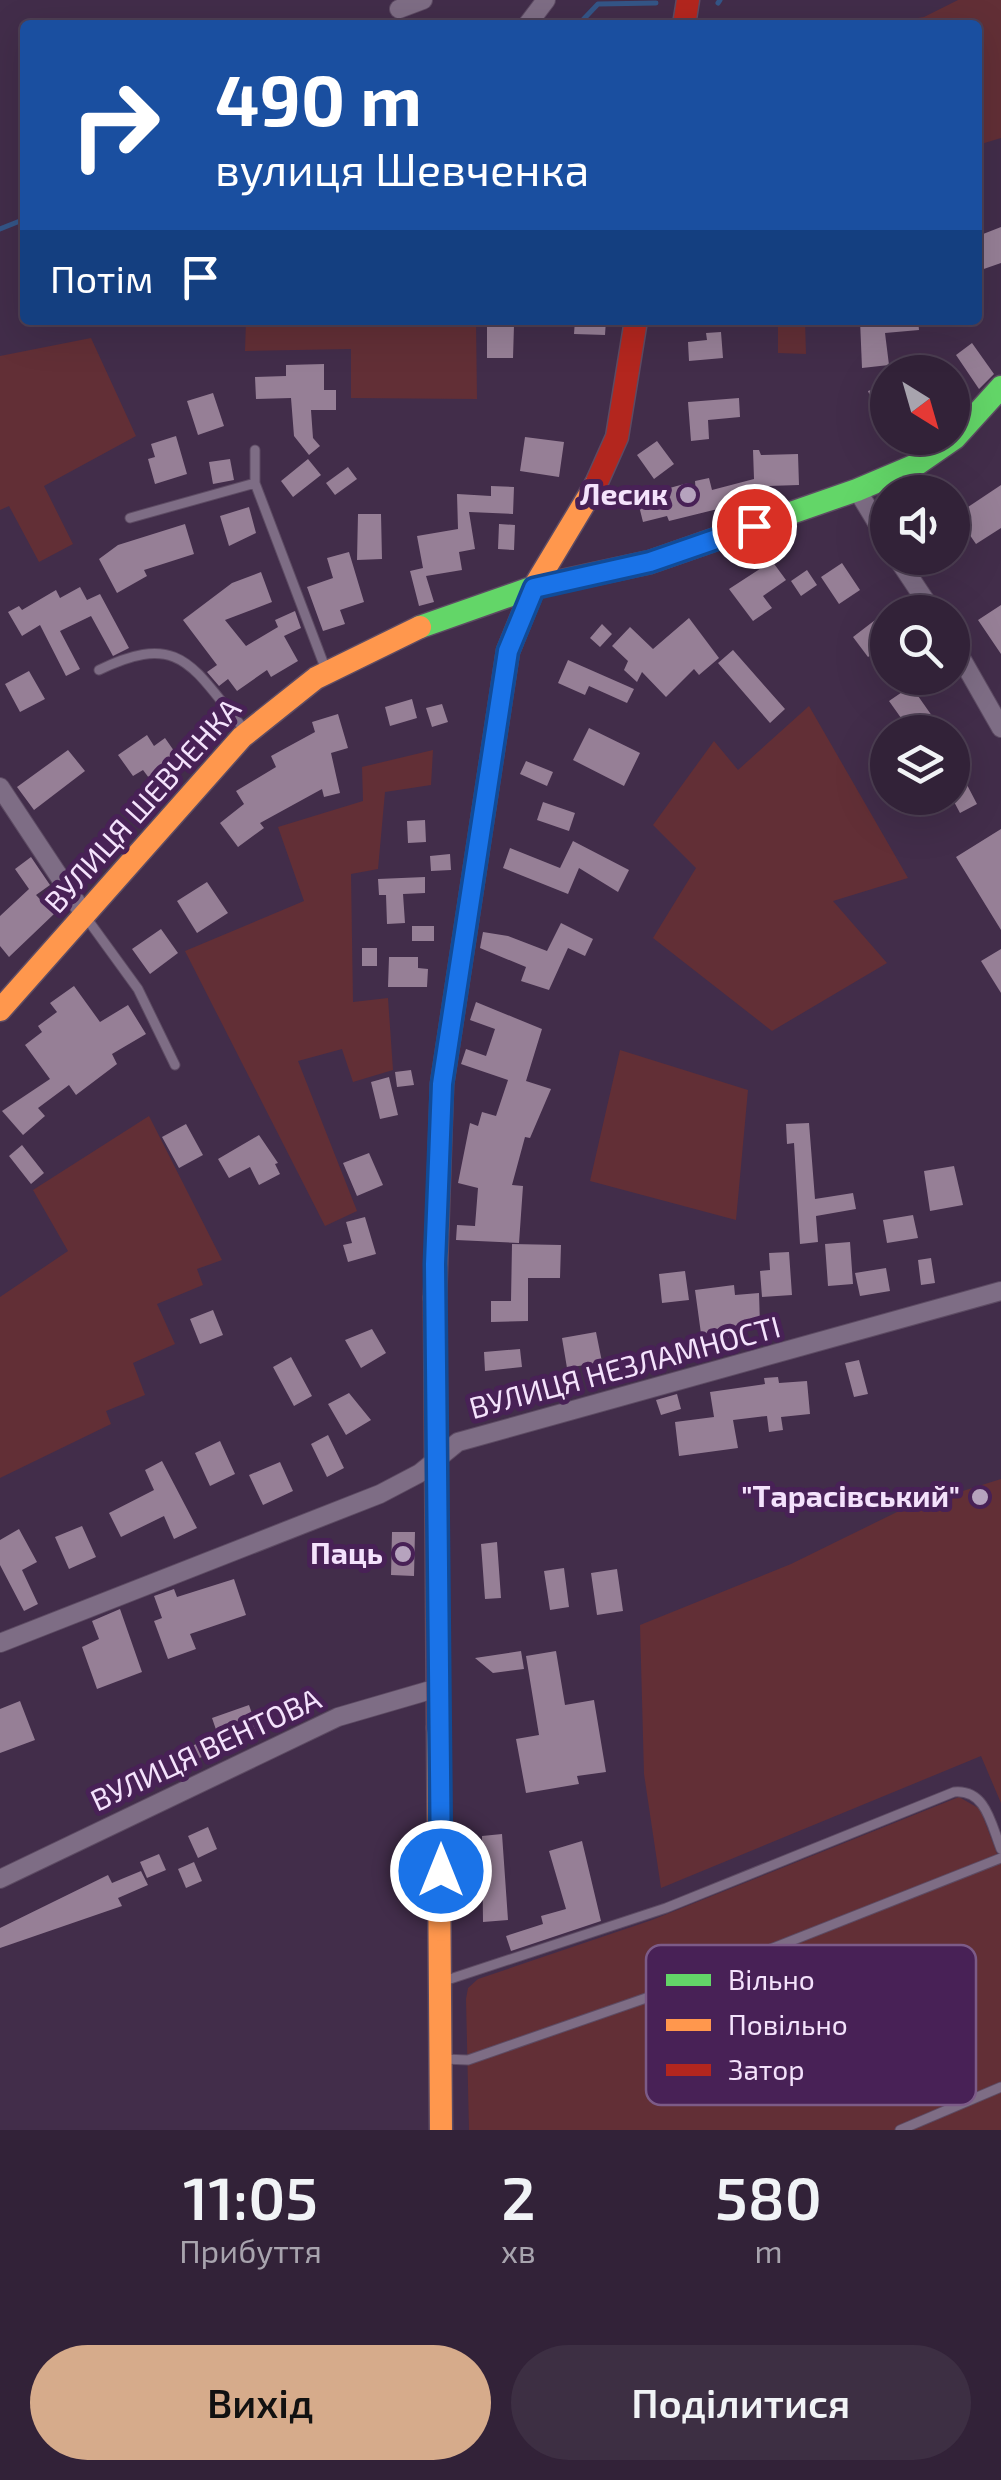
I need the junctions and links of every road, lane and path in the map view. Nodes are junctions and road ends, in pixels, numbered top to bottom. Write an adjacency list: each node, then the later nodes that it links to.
1 (423, 0): 2 (street)
2 (400, 9)
3 (635, 325): 10 (main road)
4 (1001, 386): 7 (main road, ВУЛИЦЯ ШЕВЧЕНКА)
5 (255, 450): 6 (lane)
6 (256, 483): 9 (lane); 12 (lane)
7 (858, 490): 8 (street); 10 (main road, ВУЛИЦЯ ШЕВЧЕНКА)
8 (870, 510)
9 (130, 518)
10 (534, 588): 12 (main road, ВУЛИЦЯ ШЕВЧЕНКА); 21 (main road)
11 (99, 670): 15 (lane)
12 (327, 672): 15 (main road, ВУЛИЦЯ ШЕВЧЕНКА)
13 (970, 674): 14 (street)
14 (1001, 728)
15 (247, 732): 17 (main road, ВУЛИЦЯ ШЕВЧЕНКА)
16 (0, 787): 17 (street)
17 (84, 914): 18 (main road, ВУЛИЦЯ ШЕВЧЕНКА); 19 (lane)
18 (0, 1010)
19 (175, 1065)
20 (1001, 1291): 21 (street, ВУЛИЦЯ НЕЗЛАМНОСТІ)
21 (438, 1455): 22 (street, ВУЛИЦЯ НЕЗЛАМНОСТІ); 23 (main road)
22 (0, 1643)
23 (441, 1687): 26 (street, ВУЛИЦЯ ВЕНТОВА); 28 (main road)
24 (1001, 1849): 28 (lane)
25 (1001, 1858): 27 (lane)
26 (0, 1878)
27 (783, 1945)
28 (442, 1982): 30 (main road)
29 (646, 1999): 30 (lane)
30 (441, 2059): 34 (main road)
31 (1001, 2087): 32 (lane)
32 (976, 2098)
33 (959, 2105): 35 (lane)
34 (441, 2130)
35 (900, 2130)

